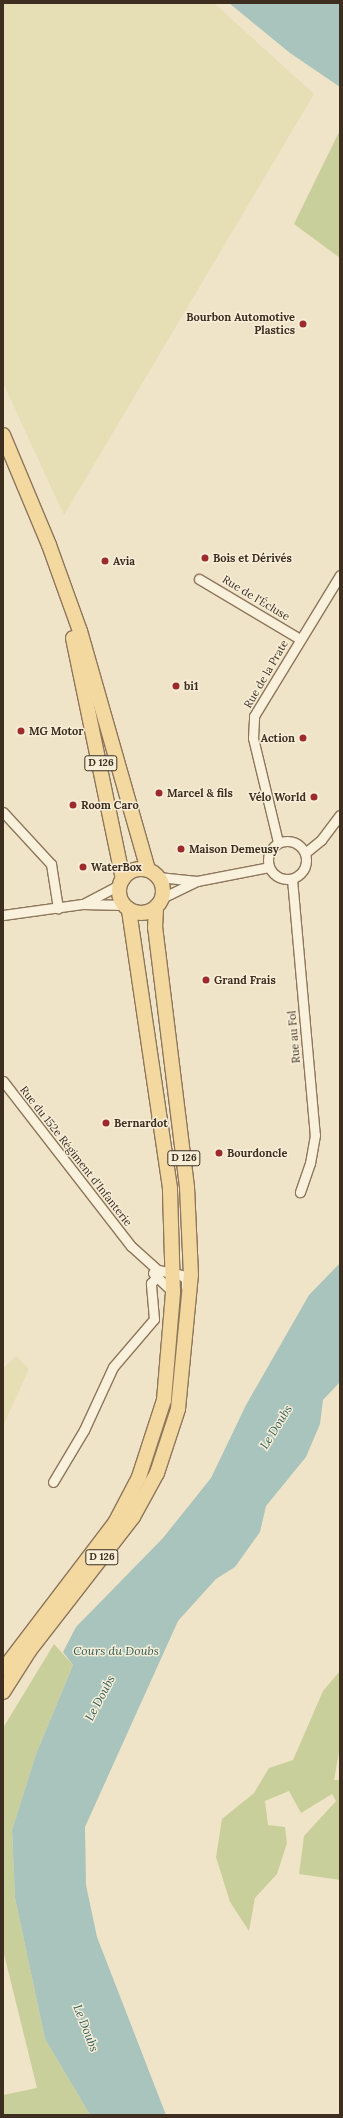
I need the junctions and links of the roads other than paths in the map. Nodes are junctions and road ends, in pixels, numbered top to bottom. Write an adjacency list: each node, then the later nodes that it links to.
1 (3, 435): 11 (main road, D 126)
2 (3, 450): 14 (main road, D 126)
3 (340, 575): 5 (street, Rue de la Prate)
4 (199, 579): 5 (street, Rue de l'Écluse)
5 (300, 639): 8 (street, Rue de la Prate)
6 (3, 812): 18 (street)
7 (340, 815): 9 (street)
8 (278, 842): 9 (street); 10 (street)
9 (305, 853): 12 (street)
10 (269, 867): 12 (street); 13 (street)
11 (153, 874): 13 (street); 14 (main road); 15 (main road)
12 (292, 879): 21 (street, Rue au Fol)
13 (197, 881): 15 (street)
14 (122, 882): 16 (street); 17 (main road)
15 (159, 903): 17 (main road); 26 (main road, D 126)
16 (82, 904): 17 (street); 18 (street)
17 (127, 907): 23 (main road, D 126)
18 (58, 908): 19 (street)
19 (3, 915)
20 (3, 1081): 22 (street, Rue du 152e Régiment d'Infanterie)
21 (300, 1192)
22 (131, 1246): 23 (street, Rue du 152e Régiment d'Infanterie); 24 (street, Rue du 152e Régiment d'Infanterie)
23 (172, 1272): 25 (main road, D 126); 26 (street)
24 (157, 1277): 25 (street, Rue du 152e Régiment d'Infanterie); 27 (street)
25 (173, 1292): 28 (main road, D 126)
26 (185, 1347): 29 (main road, D 126)
27 (53, 1482)
28 (3, 1670)
29 (3, 1692)

